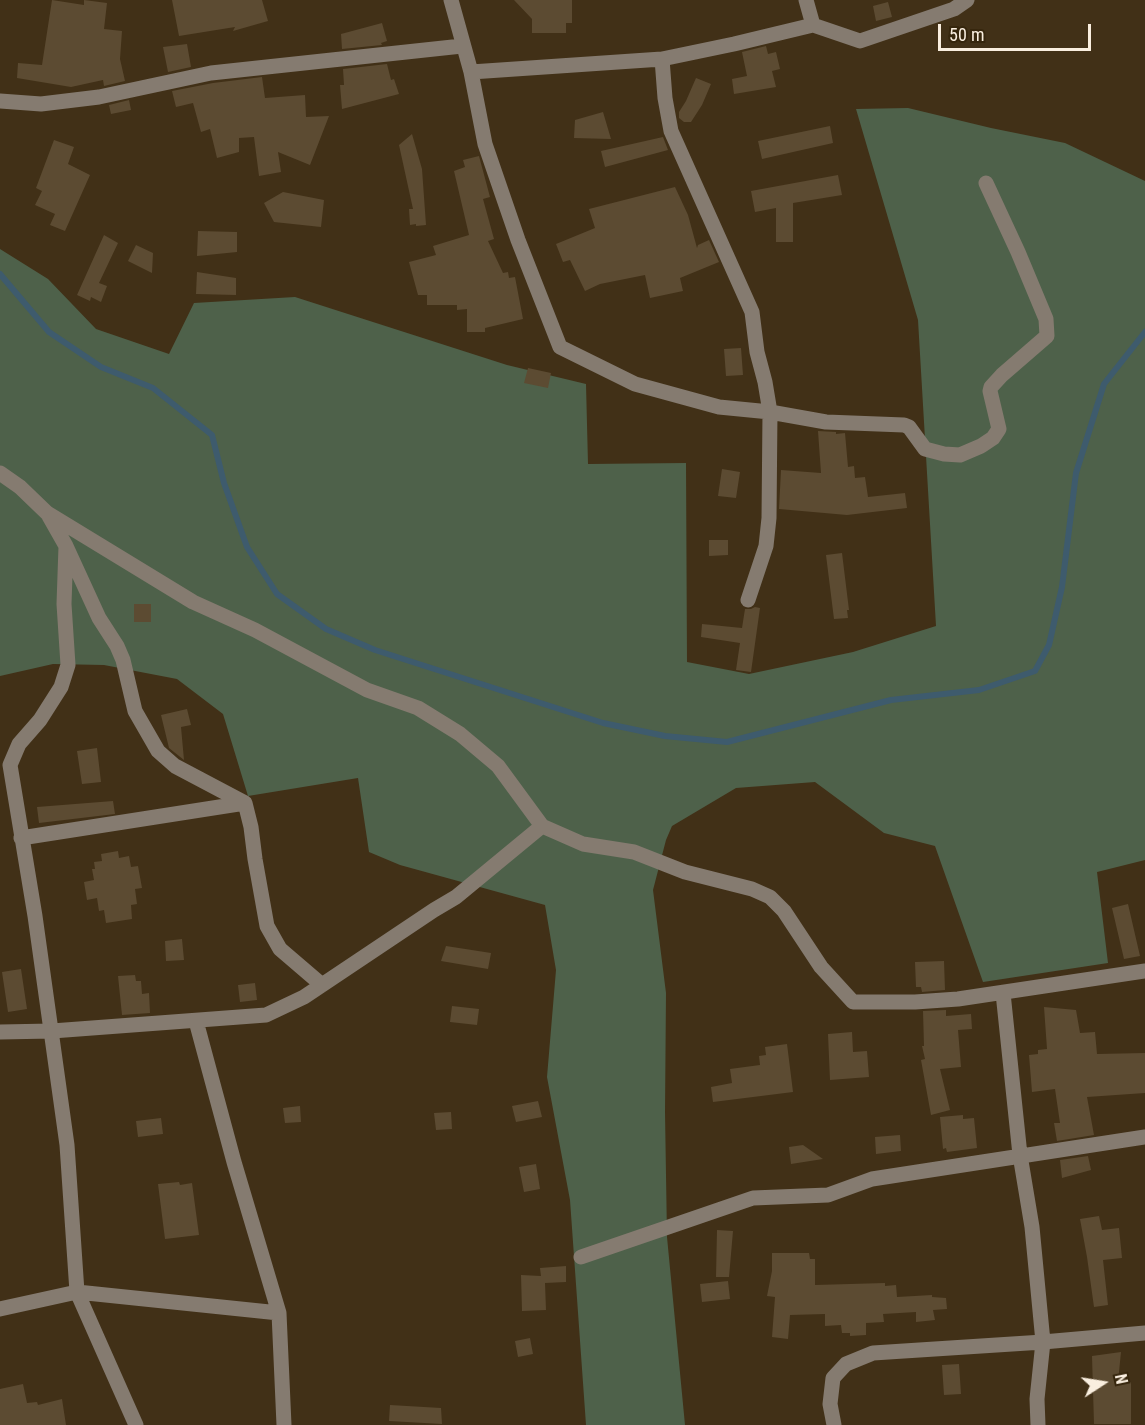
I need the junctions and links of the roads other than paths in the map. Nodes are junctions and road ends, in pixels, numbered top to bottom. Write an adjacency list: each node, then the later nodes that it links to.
1 (451, 0): 5 (street)
2 (806, 0): 4 (street)
3 (967, 0): 4 (street)
4 (813, 25): 6 (street)
5 (462, 46): 7 (street); 8 (street)
6 (663, 59): 7 (street); 10 (street)
7 (471, 72): 10 (street)
8 (0, 101)
9 (986, 183): 10 (street)
10 (770, 412): 14 (street)
11 (0, 473): 12 (street)
12 (47, 513): 13 (street); 16 (street)
13 (66, 546): 15 (street); 17 (street)
14 (748, 600)
15 (245, 803): 17 (street); 19 (street)
16 (542, 826): 19 (street); 20 (street)
17 (21, 838): 22 (street)
18 (1145, 971): 20 (street)
19 (322, 985): 21 (street)
20 (1003, 993): 25 (street)
21 (196, 1021): 22 (street); 29 (street)
22 (52, 1031): 23 (street); 27 (street)
23 (0, 1032)
24 (1145, 1137): 25 (street)
25 (1020, 1155): 26 (street); 31 (street)
26 (581, 1257)
27 (77, 1292): 28 (street); 29 (street); 32 (street)
28 (0, 1309)
29 (279, 1313): 33 (street)
30 (1145, 1333): 31 (street)
31 (1043, 1342): 34 (street); 35 (street)
32 (136, 1425)
33 (284, 1425)
34 (834, 1425)
35 (1038, 1425)

